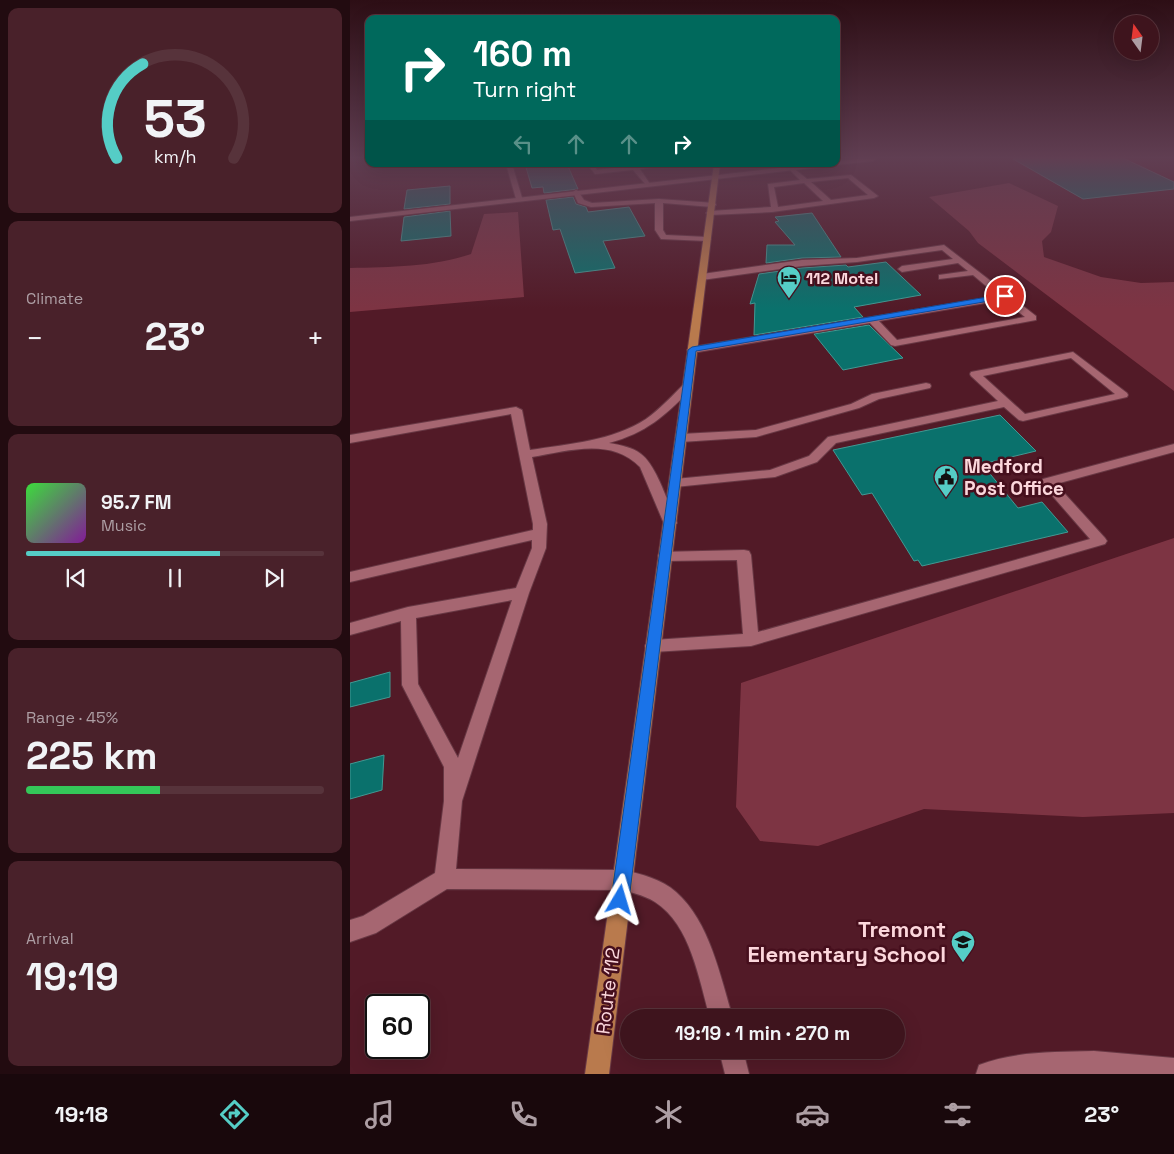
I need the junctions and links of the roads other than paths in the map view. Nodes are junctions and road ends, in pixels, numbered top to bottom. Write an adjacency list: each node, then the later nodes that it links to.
1 (434, 209): 5 (street)
2 (659, 209): 6 (street)
3 (711, 209): 4 (street); 6 (main road, Route 112)
4 (775, 209)
5 (350, 219)
6 (707, 239): 10 (main road, Route 112)
7 (961, 260): 8 (street); 9 (street); 10 (street)
8 (902, 269)
9 (976, 272): 11 (street); 12 (street)
10 (702, 277): 14 (main road, Route 112)
11 (942, 278)
12 (1005, 296): 13 (street); 13 (street)
13 (872, 319): 14 (street)
14 (692, 350): 16 (main road, Route 112)
15 (926, 386): 18 (street)
16 (687, 387): 18 (main road, Route 112); 20 (street)
17 (1006, 403): 17 (street); 23 (street)
18 (681, 438): 23 (main road, Route 112)
19 (350, 439): 22 (street)
20 (592, 443): 22 (lane); 24 (street)
21 (1174, 448): 31 (street)
22 (524, 455): 25 (street)
23 (675, 483): 24 (main road, Route 112)
24 (670, 522): 26 (main road, Route 112)
25 (540, 533): 27 (street); 28 (street)
26 (665, 556): 31 (street); 32 (main road, Route 112)
27 (350, 577)
28 (522, 593): 29 (street); 33 (street)
29 (408, 613): 30 (street); 33 (street)
30 (350, 629)
31 (751, 640): 32 (street)
32 (653, 646): 35 (main road, Route 112)
33 (453, 801): 34 (street)
34 (445, 879): 35 (street); 36 (street)
35 (623, 880): 37 (street); 40 (main road, Route 112)
36 (350, 931)
37 (719, 1009)
38 (733, 1059): 41 (street)
39 (1174, 1070): 42 (street)
40 (598, 1074)
41 (737, 1074)
42 (988, 1074)

